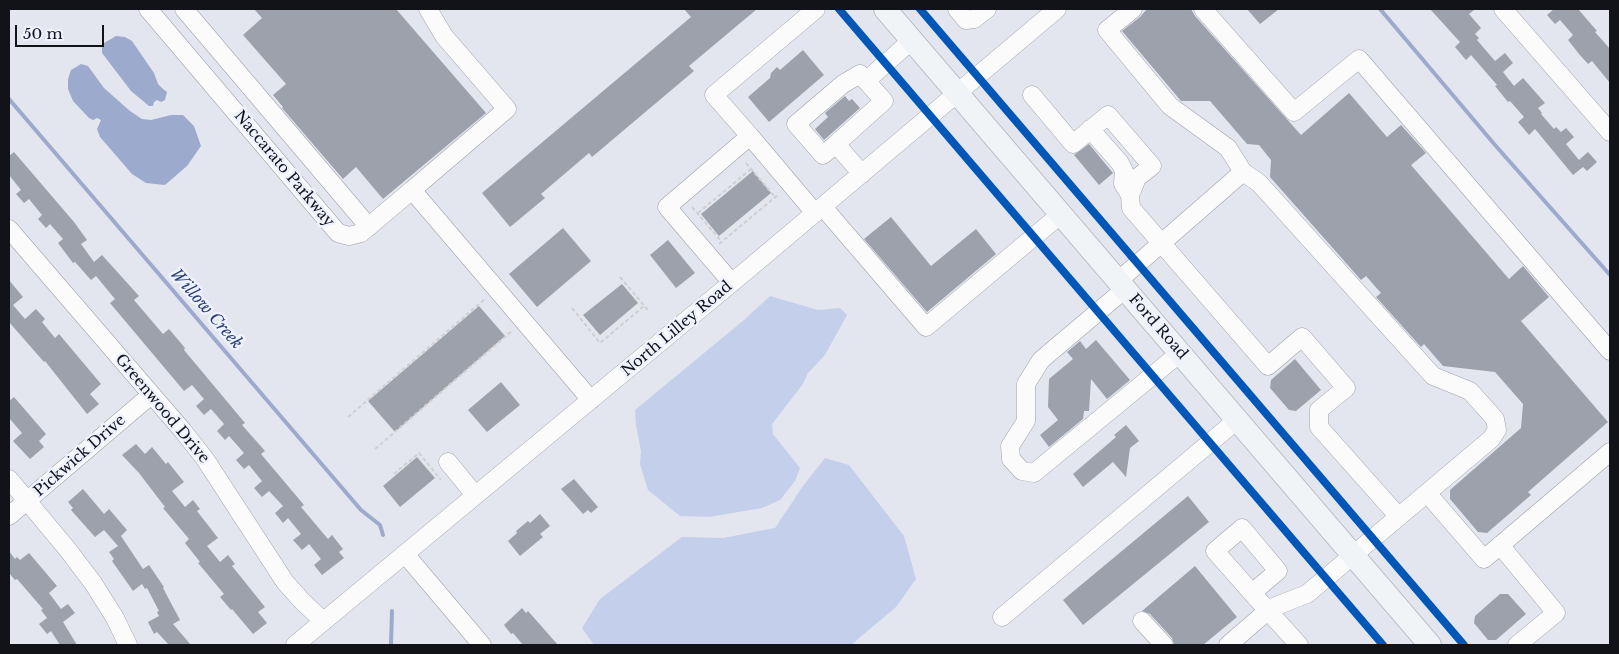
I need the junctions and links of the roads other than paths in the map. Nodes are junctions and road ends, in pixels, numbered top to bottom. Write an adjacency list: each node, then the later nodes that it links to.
1 (148, 9): 13 (street, Naccarato Parkway)
2 (816, 9): 22 (street)
3 (957, 9): 4 (street)
4 (987, 9)
5 (1057, 9): 12 (street, North Lilley Road)
6 (1133, 9): 24 (street)
7 (1203, 9): 35 (street)
8 (1503, 9): 21 (street)
9 (185, 10): 13 (street); 15 (street)
10 (890, 10): 14 (main road, Ford Road)
11 (434, 12): 26 (street, Naccarato Parkway)
12 (1036, 15): 18 (street, North Lilley Road)
13 (165, 28): 16 (street, Naccarato Parkway)
14 (912, 40): 17 (street); 18 (main road, Ford Road)
15 (218, 48): 16 (street); 30 (street)
16 (197, 66): 30 (street, Naccarato Parkway)
17 (866, 81): 23 (street); 23 (street)
18 (958, 93): 25 (street, North Lilley Road); 29 (main road, Ford Road)
19 (1032, 94): 20 (street)
20 (1090, 130): 27 (street); 27 (street)
21 (1610, 132)
22 (750, 136): 28 (street); 33 (street)
23 (836, 144): 25 (street)
24 (1243, 172): 32 (street); 43 (street)
25 (862, 174): 28 (street, North Lilley Road)
26 (412, 190): 30 (street, Naccarato Parkway); 38 (street)
27 (1130, 195): 32 (street)
28 (819, 210): 29 (street); 33 (street, North Lilley Road)
29 (1061, 214): 34 (main road, Ford Road)
30 (369, 227)
31 (9, 229): 37 (street, Greenwood Drive)
32 (1161, 244): 34 (street); 47 (street)
33 (732, 283): 38 (street, North Lilley Road)
34 (1122, 285): 36 (main road, Ford Road); 36 (street)
35 (1610, 350)
36 (1180, 353): 39 (main road, Ford Road)
37 (151, 395): 45 (street, Pickwick Drive); 54 (street, Greenwood Drive)
38 (592, 400): 44 (street, North Lilley Road)
39 (1237, 420): 50 (main road, Ford Road); 53 (street)
40 (1610, 452): 48 (street)
41 (448, 462): 44 (street)
42 (9, 479): 45 (street)
43 (1427, 493): 47 (street); 48 (street)
44 (475, 495): 49 (street, North Lilley Road)
45 (27, 501): 46 (street, Pickwick Drive); 57 (street)
46 (9, 516)
47 (1398, 517): 50 (street)
48 (1500, 545): 56 (street)
49 (405, 554): 54 (street, North Lilley Road); 59 (street)
50 (1353, 555): 52 (street); 63 (main road, Ford Road)
51 (1252, 593): 52 (street)
52 (1268, 611): 61 (street); 62 (street)
53 (1002, 617)
54 (323, 621): 58 (street, North Lilley Road)
55 (1142, 621): 60 (street)
56 (1536, 639): 64 (street)
57 (128, 645)
58 (295, 645)
59 (482, 645)
60 (1164, 645)
61 (1228, 645)
62 (1299, 645)
63 (1430, 645)
64 (1517, 645)

